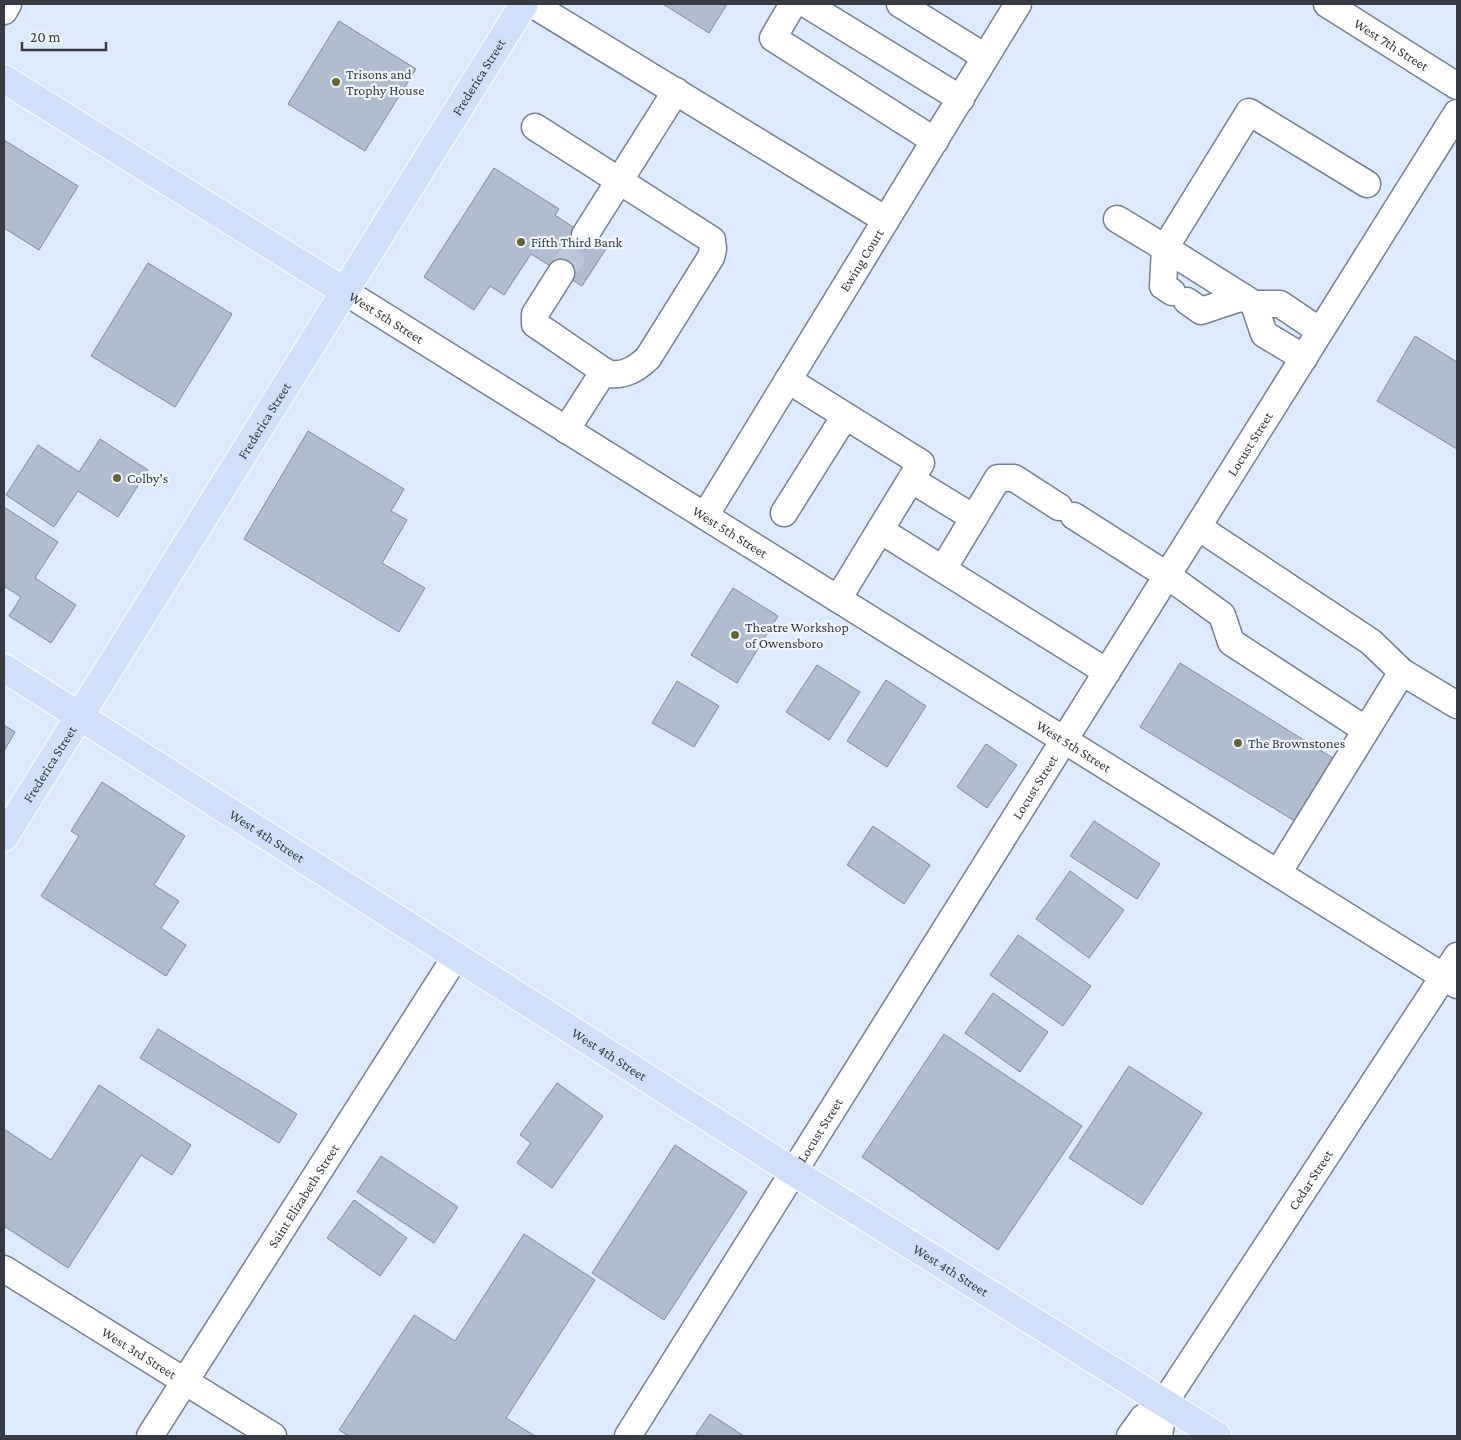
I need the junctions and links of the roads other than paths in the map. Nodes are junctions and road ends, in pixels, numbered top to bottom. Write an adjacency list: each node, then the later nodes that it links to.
1 (8, 4): 9 (street)
2 (524, 4): 25 (main road, Frederica Street)
3 (532, 4): 13 (street)
4 (793, 4): 17 (street)
5 (806, 4): 14 (street)
6 (1018, 4): 10 (street, Ewing Court)
7 (1327, 4): 12 (street, West 7th Street)
8 (911, 7): 10 (street)
9 (4, 11)
10 (985, 57): 14 (street, Ewing Court)
11 (4, 79): 25 (main road, West 5th Street)
12 (1457, 86)
13 (676, 92): 18 (street); 21 (street)
14 (961, 98): 17 (street, Ewing Court)
15 (1457, 113): 27 (street, Locust Street)
16 (535, 127): 18 (street)
17 (935, 141): 21 (street, Ewing Court)
18 (620, 180): 22 (street); 29 (street)
19 (1367, 184): 23 (street)
20 (1117, 219): 23 (street)
21 (886, 220): 30 (street, Ewing Court)
22 (585, 235)
23 (1165, 248): 26 (street); 26 (street)
24 (561, 273): 29 (street)
25 (344, 291): 32 (street, West 5th Street); 46 (main road, Frederica Street)
26 (1248, 301): 27 (street); 28 (street)
27 (1320, 331): 28 (street, Locust Street)
28 (1304, 358): 37 (street, Locust Street)
29 (604, 371): 32 (street)
30 (788, 380): 31 (street); 35 (street, Ewing Court)
31 (845, 416): 33 (street); 34 (street)
32 (566, 430): 35 (street, West 5th Street)
33 (912, 480): 36 (street); 38 (street)
34 (784, 513)
35 (705, 516): 41 (street, West 5th Street)
36 (974, 518): 39 (street); 40 (street)
37 (1198, 527): 40 (street, Locust Street); 44 (street)
38 (880, 530): 39 (street); 41 (street)
39 (943, 569): 43 (street)
40 (1168, 576): 43 (street, Locust Street); 47 (street)
41 (838, 599): 48 (street, West 5th Street)
42 (4, 668): 46 (main road, West 4th Street)
43 (1107, 672): 48 (street, Locust Street)
44 (1402, 672): 45 (street); 47 (street)
45 (1457, 705)
46 (78, 716): 49 (main road, Frederica Street); 51 (main road, West 4th Street)
47 (1366, 730): 50 (street)
48 (1065, 740): 50 (street, West 5th Street); 53 (street, Locust Street)
49 (8, 820)
50 (1278, 873): 52 (street, West 5th Street)
51 (456, 956): 53 (main road, West 4th Street); 55 (street, Saint Elizabeth Street)
52 (1453, 973): 56 (street, Cedar Street)
53 (794, 1172): 56 (main road, West 4th Street); 59 (street, Locust Street)
54 (4, 1270): 55 (street, West 3rd Street)
55 (185, 1383): 57 (street, Saint Elizabeth Street); 58 (street, West 3rd Street)
56 (1164, 1404): 60 (street, Cedar Street); 61 (street, Cedar Street); 62 (main road, West 4th Street)
57 (150, 1436)
58 (272, 1436)
59 (628, 1436)
60 (1130, 1436)
61 (1159, 1436)
62 (1218, 1436)

